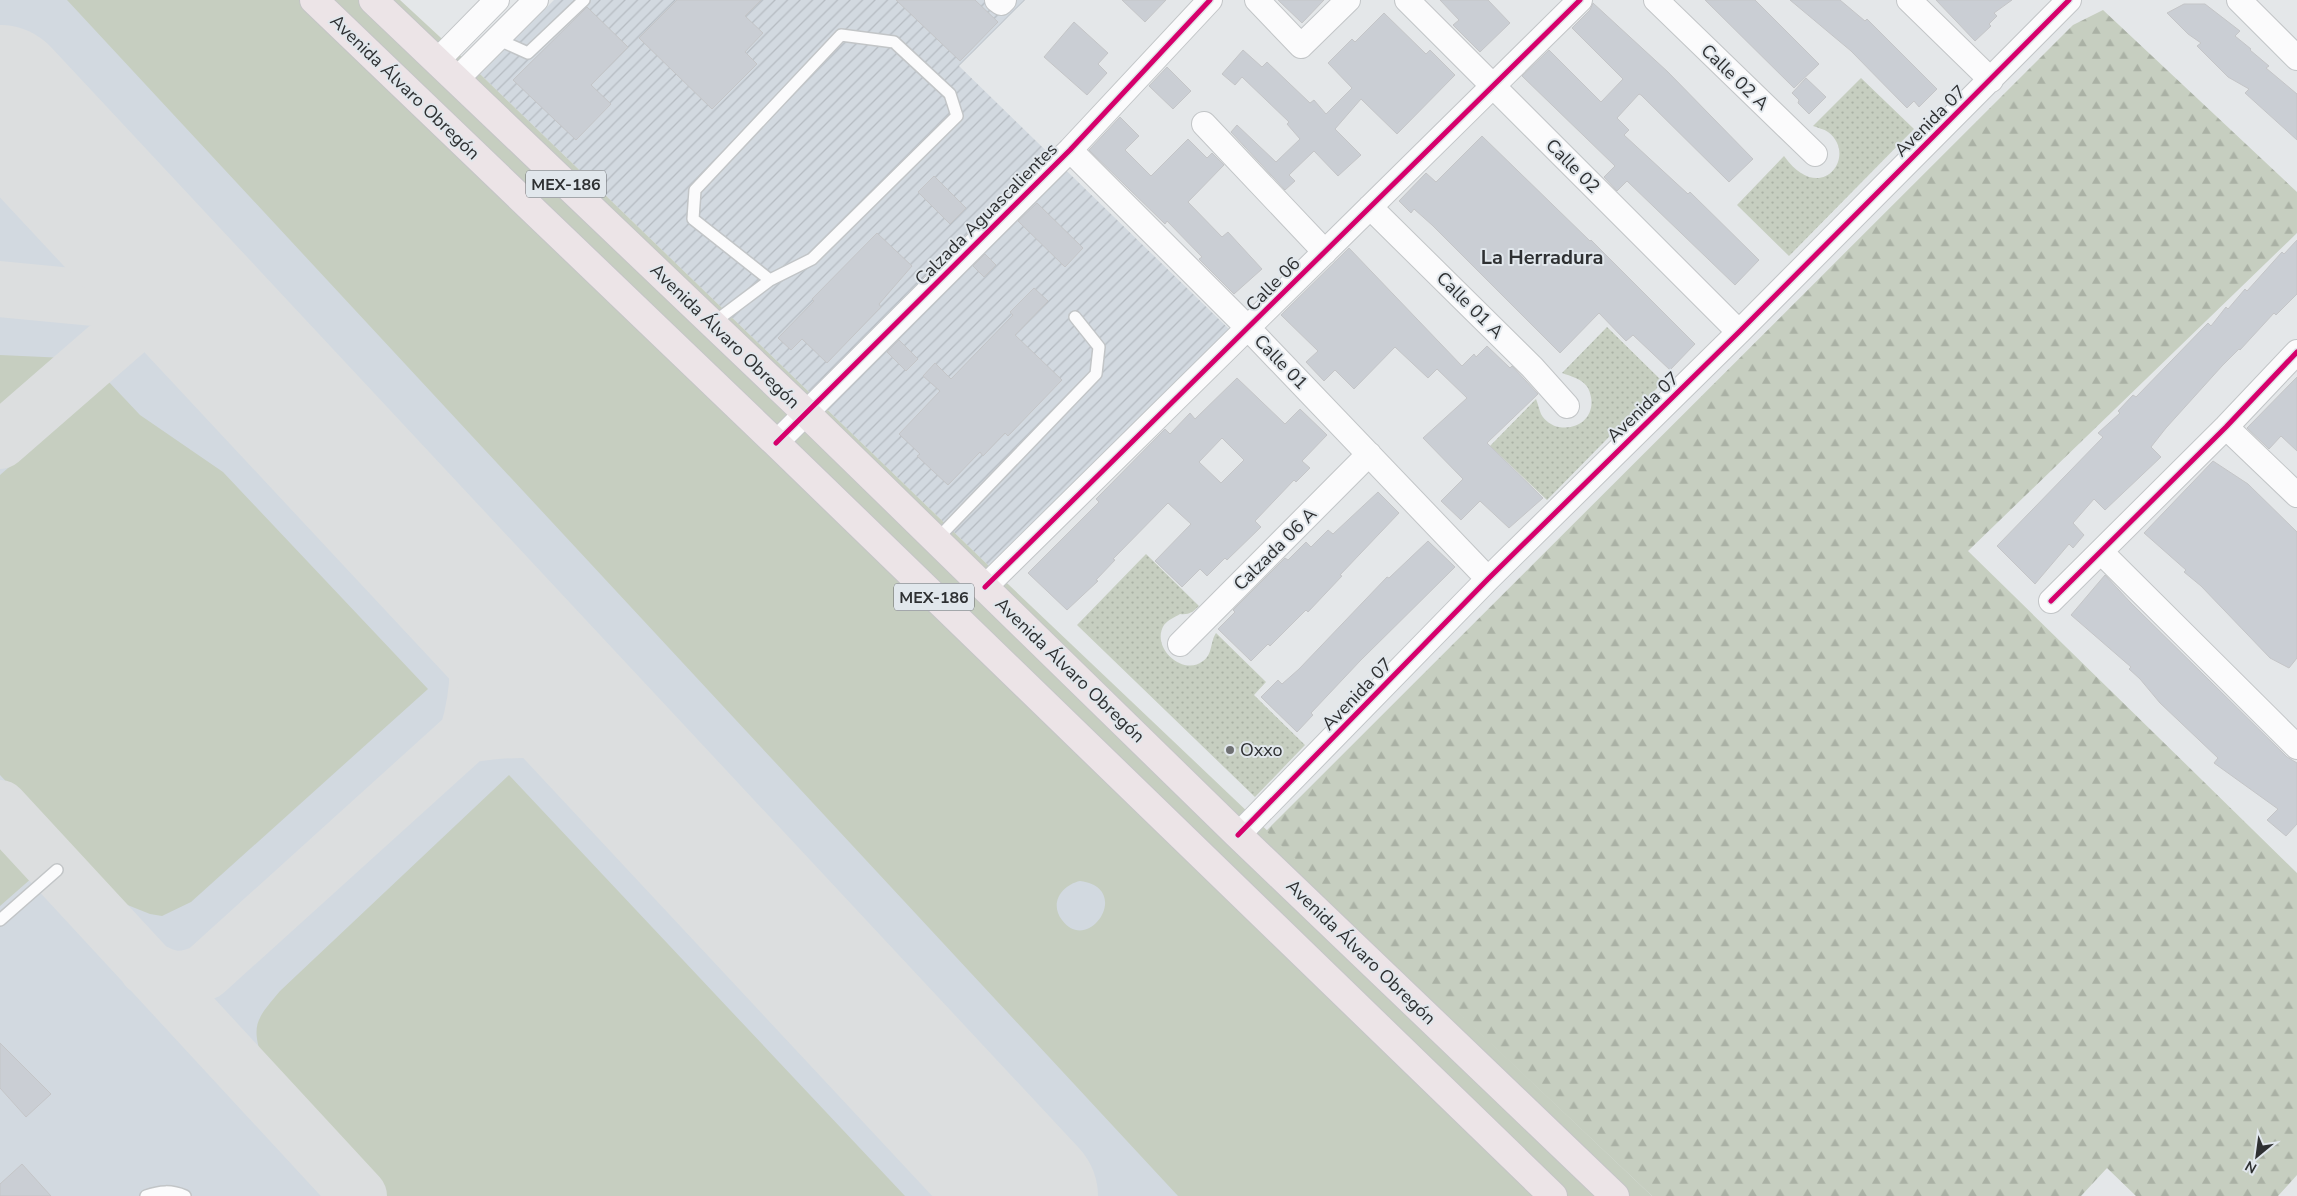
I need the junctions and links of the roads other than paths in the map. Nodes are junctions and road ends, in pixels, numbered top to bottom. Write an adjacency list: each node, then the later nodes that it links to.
1 (314, 0): 37 (main road, Avenida Álvaro Obregón / MEX-186)
2 (373, 0): 19 (main road, Avenida Álvaro Obregón / MEX-186)
3 (497, 0): 19 (street)
4 (536, 0): 17 (street)
5 (584, 0): 17 (lane)
6 (997, 0): 7 (street)
7 (1004, 0)
8 (1210, 0): 24 (street, Calzada Aguascalientes)
9 (1257, 0): 10 (street)
10 (1348, 0)
11 (1407, 0): 22 (street, Calle 02)
12 (1580, 0): 22 (street, Calle 06)
13 (1656, 0): 25 (street, Calle 02 A)
14 (1909, 0): 21 (street)
15 (2069, 0): 21 (street, Avenida 07)
16 (2239, 0): 18 (street)
17 (497, 39): 20 (street)
18 (2297, 58)
19 (436, 62): 20 (main road, Avenida Álvaro Obregón / MEX-186)
20 (456, 80): 30 (main road, Avenida Álvaro Obregón / MEX-186)
21 (1991, 80): 32 (street, Avenida 07)
22 (1494, 86): 26 (street, Calle 06); 32 (street, Calle 02)
23 (1204, 124): 27 (street)
24 (1070, 150): 31 (street, Calle 01); 35 (street, Calzada Aguascalientes)
25 (1815, 154)
26 (1370, 207): 27 (street, Calle 06); 34 (street, Calle 01 A)
27 (1325, 252): 31 (street, Calle 06)
28 (770, 280): 28 (lane); 30 (lane)
29 (1074, 317): 40 (lane)
30 (712, 324): 35 (main road, Avenida Álvaro Obregón / MEX-186)
31 (1248, 328): 38 (street, Calle 01); 43 (street, Calle 06)
32 (1740, 332): 42 (street, Avenida 07)
33 (2297, 352): 36 (street)
34 (1567, 406)
35 (806, 414): 37 (street, Calzada Aguascalientes); 40 (main road, Avenida Álvaro Obregón / MEX-186)
36 (2226, 426): 39 (street); 41 (street)
37 (776, 443): 52 (main road, Avenida Álvaro Obregón / MEX-186)
38 (1369, 454): 42 (street, Calle 01); 45 (street, Calzada 06 A)
39 (2297, 495)
40 (936, 540): 43 (main road, Avenida Álvaro Obregón / MEX-186)
41 (2101, 552): 44 (street); 46 (street)
42 (1488, 579): 47 (street, Avenida 07)
43 (985, 587): 47 (main road, Avenida Álvaro Obregón / MEX-186)
44 (2051, 601)
45 (1180, 644)
46 (2297, 748)
47 (1238, 835): 53 (main road, Avenida Álvaro Obregón / MEX-186)
48 (57, 870): 49 (lane)
49 (0, 920)
50 (146, 1196): 51 (lane)
51 (185, 1196)
52 (1553, 1196)
53 (1614, 1196)

